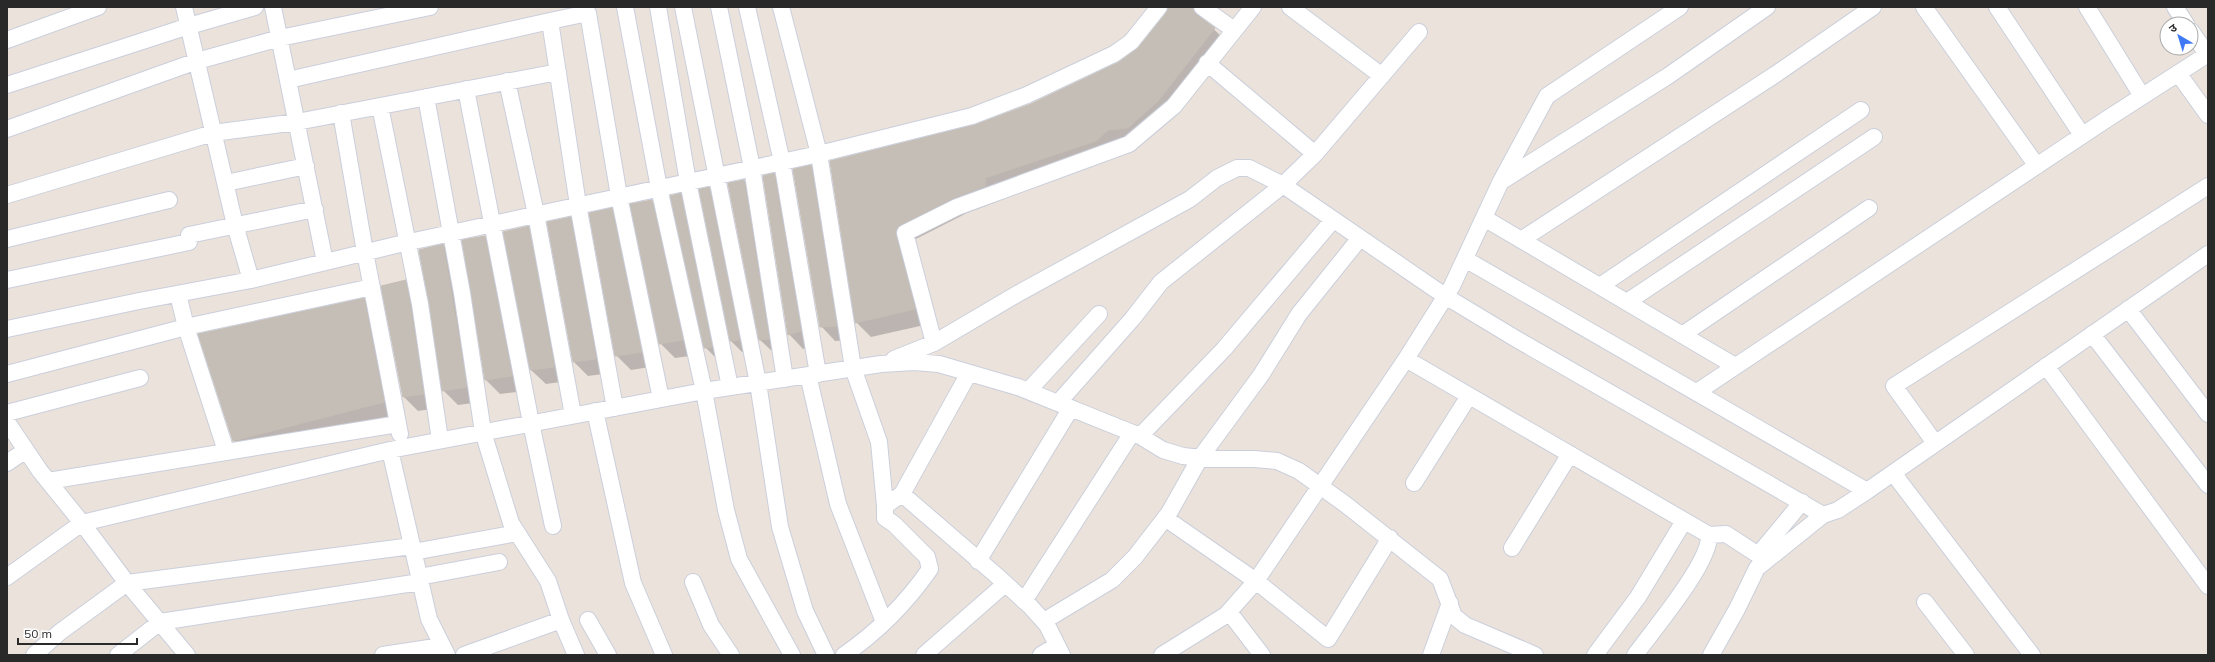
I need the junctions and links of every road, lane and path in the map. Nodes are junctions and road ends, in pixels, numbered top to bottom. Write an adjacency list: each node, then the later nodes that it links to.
1 (98, 7): 29 (street)
2 (184, 7): 25 (street)
3 (255, 7): 25 (street)
4 (274, 7): 28 (street)
5 (430, 7): 28 (street)
6 (625, 7): 64 (street)
7 (658, 7): 60 (street)
8 (683, 7): 58 (street)
9 (719, 7): 57 (street)
10 (747, 7): 54 (street)
11 (781, 7): 52 (street)
12 (1158, 7): 52 (street)
13 (1202, 7): 26 (street)
14 (1253, 7): 26 (street)
15 (1290, 7): 36 (street)
16 (1680, 7): 59 (street)
17 (1767, 7): 59 (street)
18 (1873, 7): 79 (street)
19 (1924, 7): 56 (street)
20 (1997, 7): 50 (street)
21 (2087, 7): 41 (street)
22 (2175, 7): 23 (street)
23 (2181, 16)
24 (550, 21): 34 (street); 37 (street); 66 (street)
25 (189, 26): 32 (street); 39 (street)
26 (1234, 30): 33 (street)
27 (1418, 32): 36 (street)
28 (280, 38): 32 (street); 37 (street)
29 (7, 40)
30 (2199, 42): 31 (street)
31 (2207, 54): 35 (street)
32 (197, 62): 48 (street); 49 (street)
33 (1207, 63): 53 (street); 98 (street)
34 (558, 72): 38 (street); 68 (street)
35 (2178, 73): 41 (street); 46 (street)
36 (1382, 76): 53 (street)
37 (288, 80): 47 (street)
38 (507, 81): 40 (street); 71 (street)
39 (7, 85)
40 (466, 89): 42 (street); 74 (street)
41 (2142, 96): 50 (street)
42 (426, 97): 43 (street); 76 (street)
43 (380, 106): 45 (street); 80 (street)
44 (1861, 110): 87 (street)
45 (341, 114): 47 (street); 81 (street)
46 (2208, 115)
47 (297, 122): 49 (street); 55 (street)
48 (7, 129)
49 (213, 133): 61 (street); 65 (street)
50 (2082, 135): 56 (street)
51 (1874, 137): 91 (street)
52 (819, 154): 54 (street); 103 (street)
53 (1315, 154): 62 (street)
54 (782, 162): 57 (street); 106 (street)
55 (306, 166): 61 (street); 70 (street)
56 (2037, 166): 101 (street)
57 (752, 168): 58 (street); 108 (street)
58 (718, 175): 60 (street); 109 (street)
59 (1501, 181): 72 (street)
60 (688, 182): 64 (street); 110 (street)
61 (226, 183): 75 (street)
62 (1283, 185): 73 (street); 98 (street); 116 (street)
63 (2208, 186): 128 (street)
64 (659, 188): 66 (street); 111 (street)
65 (7, 194)
66 (619, 196): 68 (street); 115 (street)
67 (169, 200): 77 (street)
68 (578, 205): 71 (street); 117 (street)
69 (1869, 208): 96 (street)
70 (315, 209): 75 (street); 84 (street)
71 (536, 214): 74 (street); 121 (street)
72 (1484, 218): 79 (street); 83 (street)
73 (1333, 220): 78 (street); 126 (street)
74 (491, 224): 76 (street); 123 (street)
75 (235, 225): 85 (street); 86 (street)
76 (451, 232): 80 (street); 125 (street)
77 (7, 238)
78 (1360, 238): 90 (street); 133 (street)
79 (1521, 240): 87 (street)
80 (408, 242): 81 (street); 127 (street)
81 (365, 252): 84 (street); 88 (street)
82 (2208, 254): 92 (street)
83 (1465, 259): 90 (street); 113 (street)
84 (325, 262): 86 (street)
85 (7, 280)
86 (251, 280): 89 (street)
87 (1600, 286): 91 (street)
88 (372, 287): 94 (street); 124 (street)
89 (178, 294): 94 (street); 95 (street)
90 (1445, 296): 99 (street); 142 (street)
91 (1626, 302): 96 (street)
92 (2128, 309): 97 (street); 120 (street)
93 (1099, 314): 112 (street)
94 (186, 327): 105 (street); 131 (street)
95 (7, 329)
96 (1682, 334): 101 (street)
97 (2092, 334): 102 (street); 139 (street)
98 (934, 343): 100 (street)
99 (1406, 359): 114 (street); 138 (street)
100 (880, 364): 103 (street); 104 (street)
101 (1735, 366): 113 (street)
102 (2046, 366): 128 (street); 163 (street)
103 (853, 368): 106 (street); 143 (street)
104 (969, 373): 112 (street); 141 (street)
105 (7, 374)
106 (813, 374): 108 (street); 171 (street)
107 (140, 378): 119 (street)
108 (785, 379): 109 (street)
109 (758, 383): 110 (street); 185 (street)
110 (730, 387): 111 (street)
111 (704, 391): 115 (street); 184 (street)
112 (1028, 391): 116 (street)
113 (1697, 392): 140 (street)
114 (1469, 396): 132 (street); 137 (street)
115 (661, 399): 117 (street)
116 (1065, 406): 126 (street); 155 (street)
117 (615, 408): 118 (street)
118 (595, 411): 121 (street); 182 (street)
119 (7, 413)
120 (2208, 414)
121 (573, 415): 123 (street)
122 (7, 422): 130 (street)
123 (531, 423): 125 (street); 148 (street)
124 (398, 424): 129 (street); 131 (street)
125 (483, 432): 127 (street); 149 (street)
126 (1136, 434): 133 (street); 164 (street)
127 (440, 440): 129 (street)
128 (1935, 443): 135 (street)
129 (396, 448): 147 (street); 153 (street)
130 (26, 450): 134 (street); 136 (street)
131 (226, 451): 136 (street)
132 (1570, 454): 146 (street); 152 (street)
133 (1200, 458): 138 (street); 145 (street)
134 (7, 463)
135 (1893, 473): 140 (street); 197 (street)
136 (48, 480): 147 (street)
137 (1414, 483)
138 (1319, 485): 151 (street); 160 (street)
139 (2208, 485)
140 (1867, 491): 144 (street)
141 (902, 494): 143 (street); 155 (street)
142 (1802, 502): 144 (street); 154 (street)
143 (885, 506): 171 (street)
144 (1823, 515): 154 (street)
145 (1165, 518): 160 (street); 172 (street)
146 (1684, 521): 150 (street); 193 (street)
147 (82, 523): 157 (street); 161 (street)
148 (553, 526)
149 (517, 533): 153 (street); 168 (street)
150 (1709, 535): 154 (street); 194 (street)
151 (1390, 538): 160 (street); 166 (street)
152 (1512, 548)
153 (413, 549): 158 (street); 161 (street)
154 (1762, 558): 195 (street)
155 (978, 561): 162 (street)
156 (499, 562): 158 (street)
157 (7, 577)
158 (420, 580): 170 (street); 173 (street)
159 (693, 582): 183 (street)
160 (1256, 582): 167 (street)
161 (127, 583): 170 (street); 175 (street)
162 (1006, 584): 164 (street); 187 (street)
163 (2208, 586)
164 (1024, 601): 172 (street)
165 (1925, 602): 196 (street)
166 (1450, 603): 191 (street); 192 (street)
167 (1229, 612): 189 (street); 190 (street)
168 (561, 620): 179 (street); 180 (street)
169 (588, 620): 181 (street)
170 (160, 622): 176 (street); 177 (street)
171 (884, 622): 186 (street)
172 (1044, 622): 174 (street)
173 (444, 650): 178 (street)
174 (1059, 650): 188 (street)
175 (34, 655)
176 (118, 655)
177 (187, 655)
178 (383, 655)
179 (464, 655)
180 (576, 655)
181 (608, 655)
182 (664, 655)
183 (731, 655)
184 (792, 655)
185 (826, 655)
186 (844, 655)
187 (924, 655)
188 (1041, 655)
189 (1162, 655)
190 (1262, 655)
191 (1431, 655)
192 (1535, 655)
193 (1595, 655)
194 (1635, 655)
195 (1711, 655)
196 (1966, 655)
197 (2032, 655)

